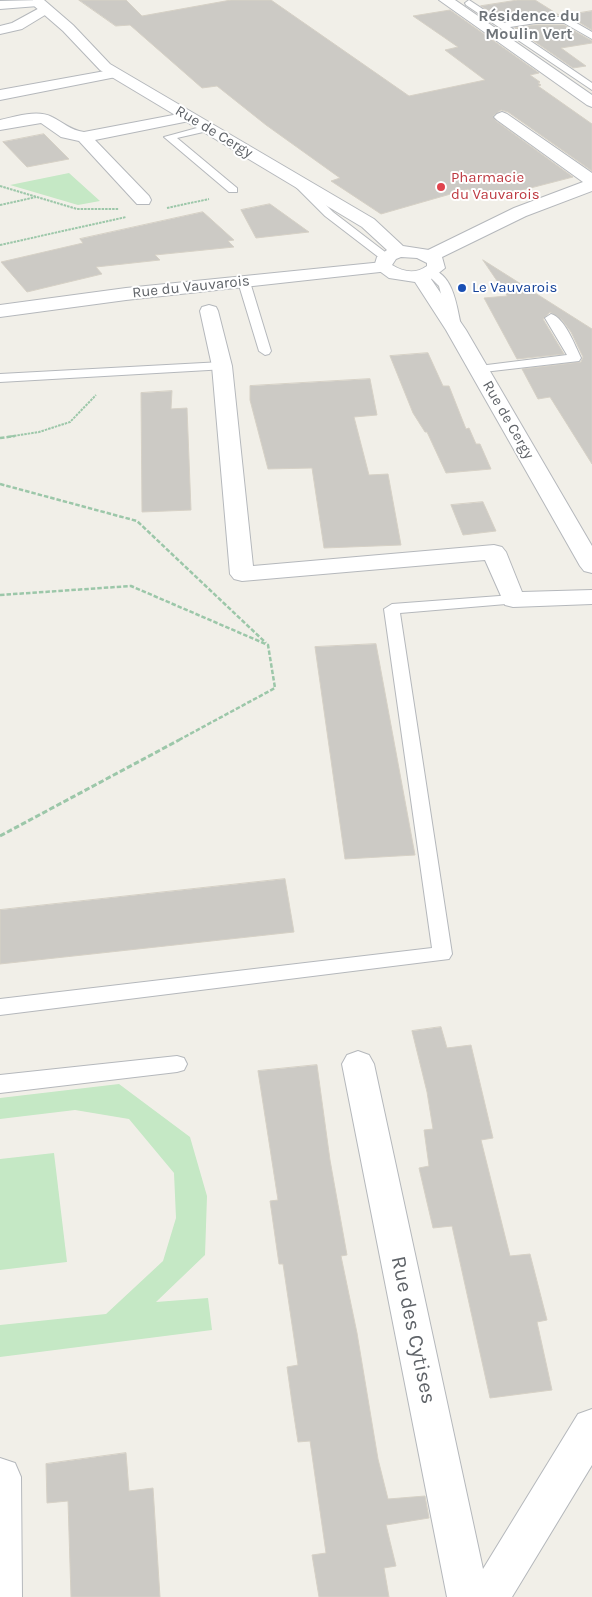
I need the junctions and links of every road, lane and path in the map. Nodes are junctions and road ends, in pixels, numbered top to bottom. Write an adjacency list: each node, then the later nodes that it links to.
1 (446, 0): 13 (street)
2 (470, 3): 5 (lane)
3 (40, 4): 4 (street); 6 (street); 9 (street, Rue de Cergy)
4 (0, 5)
5 (503, 26): 7 (lane); 10 (lane)
6 (0, 30)
7 (592, 36)
8 (592, 70): 10 (lane)
9 (116, 74): 12 (street); 14 (street, Rue de Cergy)
10 (574, 75): 11 (lane)
11 (592, 87)
12 (0, 95)
13 (592, 102)
14 (189, 117): 17 (street, Rue de Cergy); 18 (street)
15 (502, 117): 19 (street)
16 (0, 125): 18 (street)
17 (208, 128): 22 (lane); 27 (street, Rue de Cergy)
18 (84, 137): 24 (street)
19 (592, 181)
20 (592, 185): 28 (street)
21 (0, 186): 23 (path)
22 (233, 190)
23 (37, 197): 25 (path); 26 (path)
24 (143, 200)
25 (0, 205)
26 (125, 210)
27 (389, 259): 28 (street, Rue du Vauvarois); 28 (street); 29 (street, Rue du Vauvarois)
28 (427, 268): 35 (street, Rue de Cergy)
29 (244, 282): 31 (street, Rue du Vauvarois); 33 (lane)
30 (209, 311): 34 (street)
31 (0, 312)
32 (550, 318): 35 (lane)
33 (265, 351)
34 (222, 366): 36 (lane); 43 (street)
35 (479, 370): 40 (street, Rue de Cergy)
36 (120, 372): 37 (lane); 38 (path)
37 (0, 378)
38 (0, 438)
39 (0, 484): 44 (path)
40 (592, 566)
41 (0, 595): 44 (path)
42 (592, 597): 43 (street)
43 (514, 600): 46 (lane)
44 (268, 645): 45 (path)
45 (0, 836)
46 (0, 1006)
47 (177, 1064): 49 (lane)
48 (358, 1064): 53 (street, Rue des Cytises)
49 (0, 1084)
50 (592, 1428): 54 (street)
51 (1, 1477): 52 (street)
52 (1, 1597)
53 (468, 1597)
54 (488, 1597)

